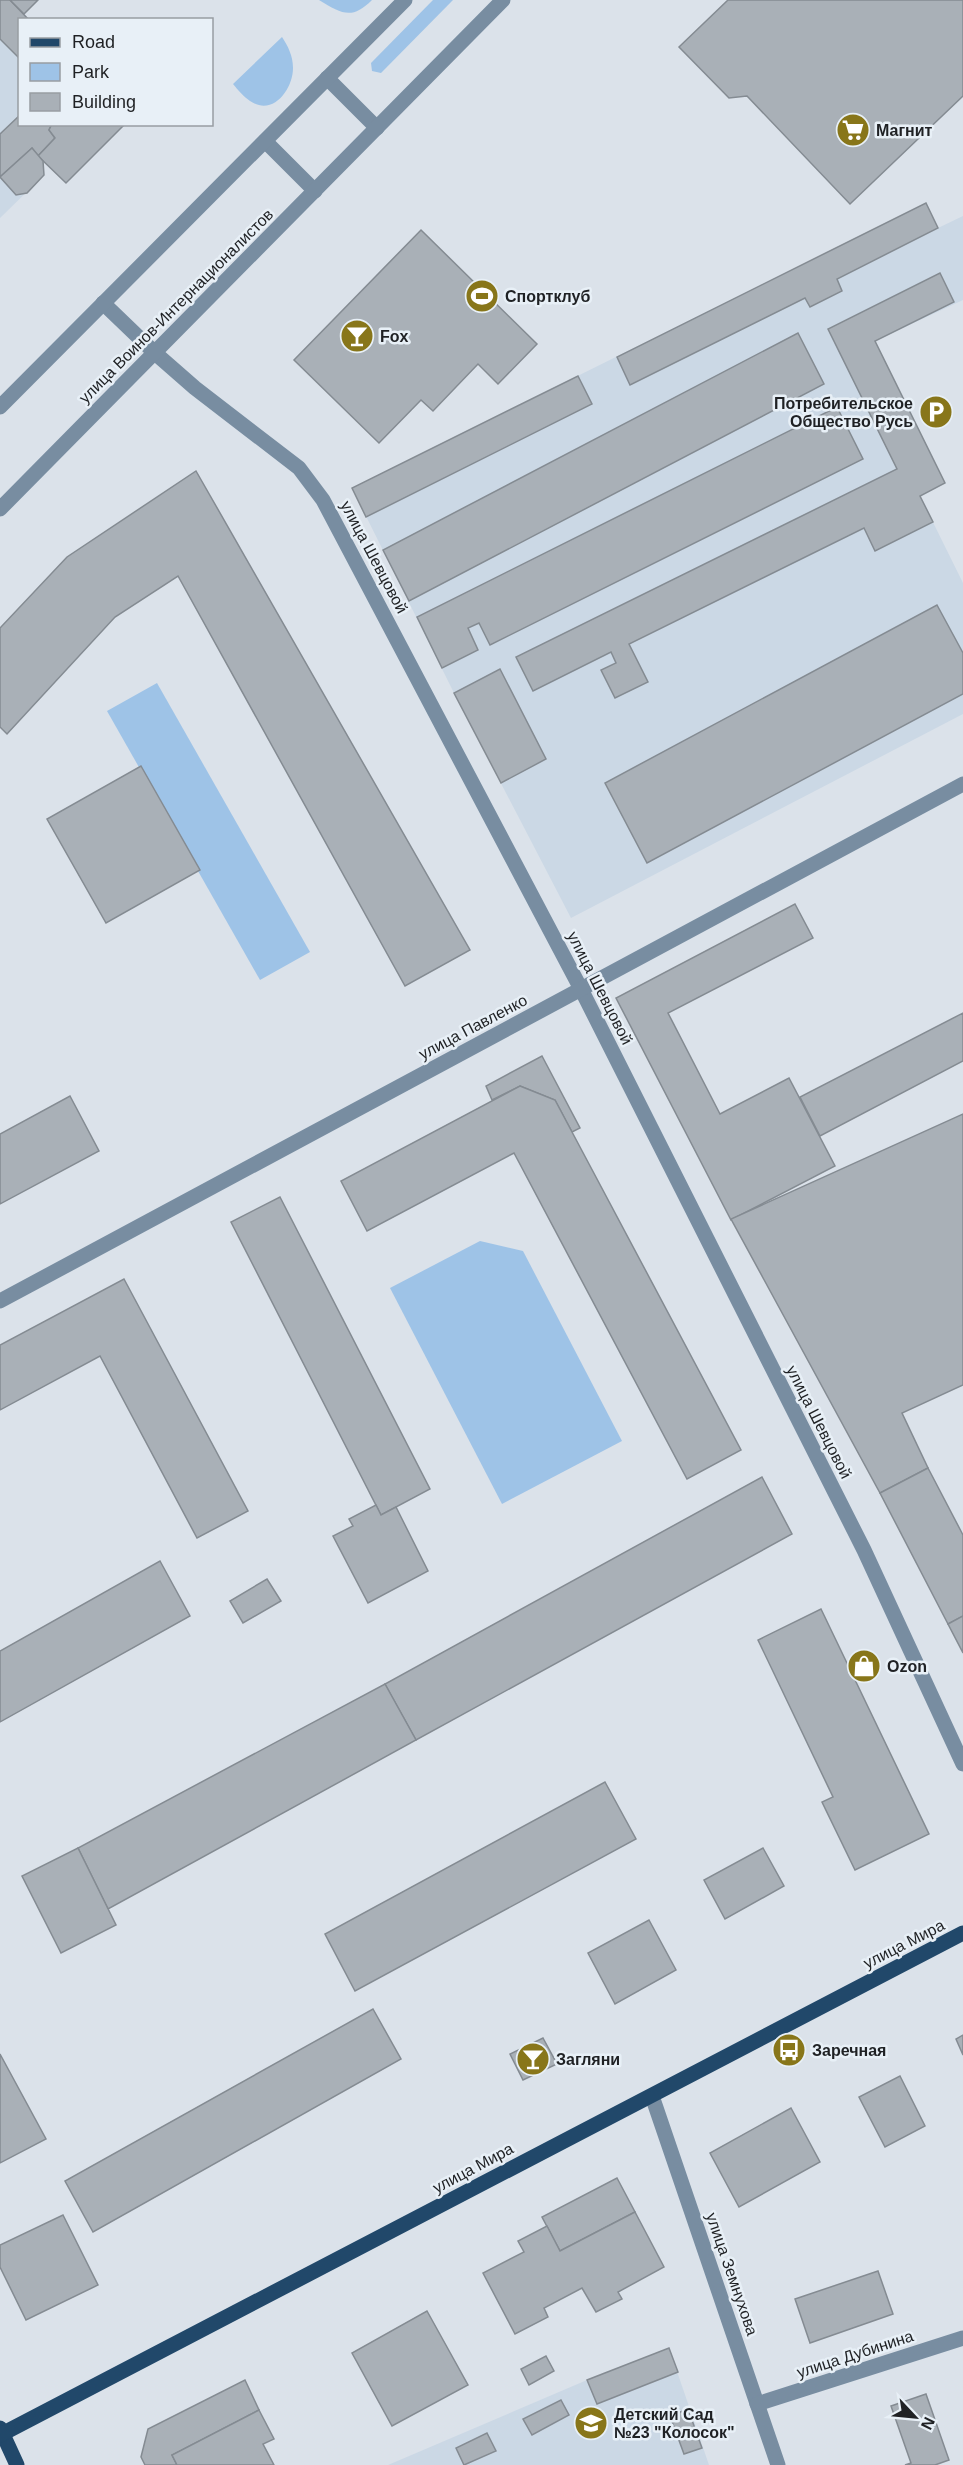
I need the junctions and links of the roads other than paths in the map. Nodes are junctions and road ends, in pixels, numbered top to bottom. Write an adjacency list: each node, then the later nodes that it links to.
1 (405, 0): 3 (street)
2 (503, 0): 4 (street, улица Воинов-Интернационалистов)
3 (327, 78): 4 (street); 5 (street)
4 (377, 128): 6 (street, улица Воинов-Интернационалистов)
5 (265, 141): 6 (street); 7 (street)
6 (315, 191): 8 (street, улица Воинов-Интернационалистов)
7 (104, 303): 8 (street, улица Шевцовой); 9 (street)
8 (155, 353): 10 (street, улица Воинов-Интернационалистов); 12 (street, улица Шевцовой)
9 (0, 407)
10 (0, 509)
11 (963, 784): 12 (street, улица Павленко)
12 (581, 989): 13 (street, улица Павленко); 14 (street, улица Шевцовой)
13 (0, 1301)
14 (963, 1764)
15 (963, 1933): 16 (main road, улица Мира)
16 (652, 2096): 18 (street, улица Земнухова); 19 (main road, улица Мира)
17 (963, 2338): 18 (street, улица Дубинина)
18 (757, 2404): 21 (street, улица Земнухова)
19 (1, 2432): 20 (main road)
20 (17, 2465)
21 (777, 2465)

